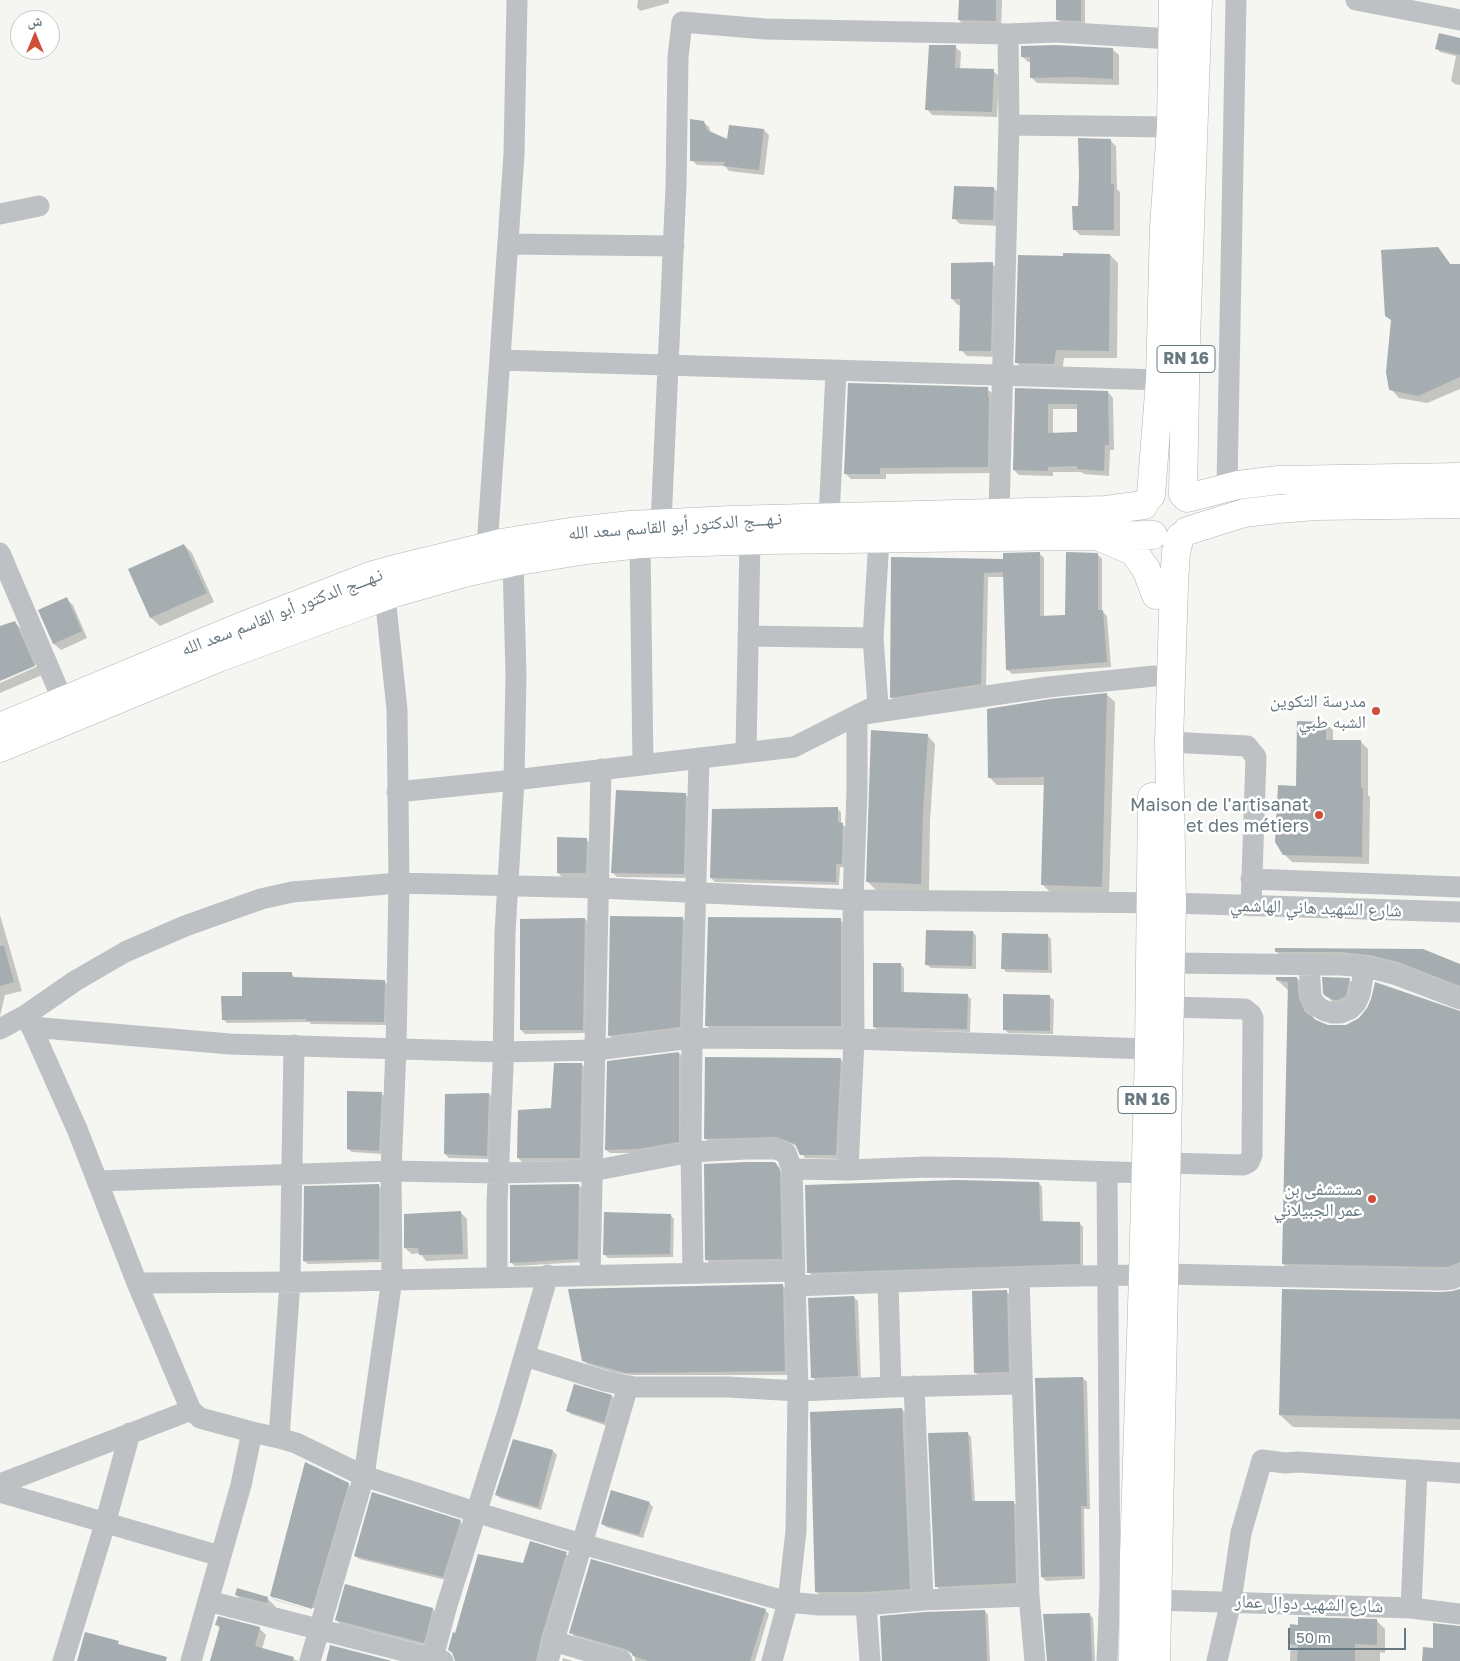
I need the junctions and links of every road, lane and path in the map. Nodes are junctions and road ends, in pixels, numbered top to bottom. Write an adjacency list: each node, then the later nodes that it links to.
1 (517, 0): 13 (street)
2 (1173, 0): 8 (main road, RN 16)
3 (1198, 0): 22 (main road, RN 16)
4 (1236, 0): 21 (street)
5 (1356, 0): 6 (street)
6 (1460, 20)
7 (1008, 34): 8 (street); 9 (street); 14 (street)
8 (1172, 39): 10 (main road, RN 16)
9 (1009, 125): 10 (street); 18 (street)
10 (1171, 127): 19 (main road, RN 16)
11 (40, 206): 12 (street)
12 (0, 214)
13 (508, 244): 14 (street); 15 (street)
14 (674, 246): 16 (street)
15 (500, 360): 16 (street); 33 (street)
16 (670, 366): 17 (street); 27 (street)
17 (836, 371): 18 (street); 26 (street)
18 (1002, 376): 19 (street); 25 (street)
19 (1160, 380): 23 (main road, RN 16)
20 (1460, 477): 21 (main road)
21 (1228, 487): 22 (main road)
22 (1185, 496): 23 (main road); 28 (main road)
23 (1147, 500): 25 (main road, نـهـــج الدكتور أبو القاسم سعد الله); 28 (main road)
24 (1460, 504): 28 (main road, نـهـــج الدكتور أبو القاسم سعد الله)
25 (999, 513): 26 (main road, نـهـــج الدكتور أبو القاسم سعد الله)
26 (829, 518): 27 (main road, نـهـــج الدكتور أبو القاسم سعد الله)
27 (661, 524): 33 (main road, نـهـــج الدكتور أبو القاسم سعد الله)
28 (1170, 535): 29 (main road, نـهـــج الدكتور أبو القاسم سعد الله); 37 (main road, RN 16); 45 (main road, RN 16)
29 (1096, 536): 30 (main road, نـهـــج الدكتور أبو القاسم سعد الله); 37 (main road)
30 (879, 539): 31 (main road, نـهـــج الدكتور أبو القاسم سعد الله); 39 (street)
31 (750, 540): 32 (main road, نـهـــج الدكتور أبو القاسم سعد الله); 38 (street)
32 (640, 544): 35 (main road, نـهـــج الدكتور أبو القاسم سعد الله); 49 (street)
33 (487, 547): 40 (main road, نـهـــج الدكتور أبو القاسم سعد الله)
34 (0, 553): 42 (street)
35 (513, 562): 36 (main road, نـهـــج الدكتور أبو القاسم سعد الله); 51 (street)
36 (385, 596): 40 (main road, نـهـــج الدكتور أبو القاسم سعد الله); 52 (street)
37 (1156, 596): 41 (main road, RN 16)
38 (748, 636): 39 (street); 47 (street)
39 (873, 638): 43 (street)
40 (177, 664): 42 (main road, نـهـــج الدكتور أبو القاسم سعد الله); 46 (main road, نـهـــج الدكتور أبو القاسم سعد الله)
41 (1154, 676): 43 (street); 60 (main road, RN 16)
42 (63, 701): 44 (main road, نـهـــج الدكتور أبو القاسم سعد الله)
43 (857, 715): 47 (street); 59 (street)
44 (0, 727)
45 (1169, 742): 53 (street); 60 (main road, RN 16)
46 (0, 748)
47 (746, 752): 48 (street)
48 (699, 758): 49 (street); 58 (street)
49 (643, 764): 50 (street)
50 (601, 770): 51 (street); 56 (street)
51 (514, 780): 52 (street); 55 (street)
52 (397, 792): 54 (street)
53 (1251, 879): 57 (street); 61 (street)
54 (399, 882): 55 (street, شارع الشهيد هاني الهاشمي); 68 (street, شارع الشهيد هاني الهاشمي); 73 (street)
55 (508, 886): 56 (street, شارع الشهيد هاني الهاشمي); 76 (street)
56 (600, 888): 58 (street, شارع الشهيد هاني الهاشمي); 75 (street)
57 (1460, 888)
58 (696, 894): 59 (street, شارع الشهيد هاني الهاشمي); 70 (street)
59 (853, 900): 60 (street, شارع الشهيد هاني الهاشمي); 71 (street)
60 (1162, 903): 61 (street, شارع الشهيد هاني الهاشمي); 63 (main road, RN 16)
61 (1251, 906): 62 (street, شارع الشهيد هاني الهاشمي)
62 (1460, 912)
63 (1160, 963): 64 (street); 67 (main road, RN 16); 74 (main road, RN 16)
64 (1309, 964): 65 (street); 65 (street)
65 (1367, 968): 66 (street)
66 (1460, 998)
67 (1170, 1007): 78 (main road, RN 16); 78 (street)
68 (28, 1021): 69 (street, شارع الشهيد هاني الهاشمي); 72 (street); 86 (street)
69 (0, 1029)
70 (692, 1038): 71 (street); 75 (street); 77 (street)
71 (854, 1039): 74 (street); 80 (street)
72 (294, 1045): 73 (street); 85 (street)
73 (396, 1048): 76 (street); 82 (street)
74 (1148, 1049): 78 (main road, RN 16)
75 (596, 1050): 76 (street); 81 (street)
76 (503, 1052): 84 (street)
77 (691, 1152): 79 (street); 81 (street); 87 (street)
78 (1156, 1168): 83 (street); 92 (main road, RN 16)
79 (792, 1169): 80 (street); 95 (street)
80 (848, 1170): 83 (street)
81 (592, 1171): 84 (street); 91 (street)
82 (391, 1172): 84 (street); 85 (street); 96 (street)
83 (1107, 1172): 88 (street)
84 (498, 1173): 93 (street)
85 (292, 1175): 86 (street); 97 (street)
86 (97, 1181): 98 (street)
87 (693, 1272): 91 (street); 95 (street)
88 (1107, 1274): 92 (street); 94 (street); 138 (street)
89 (1460, 1274): 92 (street)
90 (548, 1275): 91 (street); 93 (street); 100 (street)
91 (590, 1275)
92 (1154, 1275): 121 (main road, RN 16); 139 (main road, RN 16)
93 (497, 1277): 96 (street)
94 (1018, 1277): 99 (street); 101 (street)
95 (795, 1278): 99 (street); 105 (street)
96 (392, 1279): 97 (street); 112 (street)
97 (290, 1282): 98 (street); 109 (street)
98 (137, 1283): 106 (street)
99 (888, 1283): 104 (street)
100 (525, 1356): 102 (street); 115 (street)
101 (1021, 1384): 103 (street); 119 (street)
102 (628, 1386): 105 (street); 117 (street)
103 (914, 1386): 104 (street); 120 (street)
104 (891, 1387): 105 (street)
105 (798, 1391): 124 (street)
106 (191, 1410): 107 (street); 108 (street)
107 (252, 1432): 109 (street); 118 (street)
108 (130, 1433): 113 (street); 116 (street)
109 (279, 1438): 112 (street)
110 (1417, 1470): 111 (street); 123 (street); 126 (street)
111 (1460, 1472)
112 (364, 1476): 115 (street); 128 (street)
113 (0, 1484)
114 (0, 1492): 116 (street)
115 (475, 1512): 117 (street); 130 (street)
116 (105, 1524): 118 (street); 131 (street)
117 (582, 1544): 124 (street); 129 (street)
118 (220, 1556): 122 (street)
119 (1030, 1596): 120 (street); 137 (street)
120 (924, 1600): 125 (street)
121 (1157, 1600): 123 (street, شارع الشهيد دوال عمار); 140 (main road, RN 16)
122 (208, 1601): 128 (street); 132 (street)
123 (1230, 1601): 126 (street, شارع الشهيد دوال عمار); 141 (street)
124 (788, 1602): 125 (street); 135 (street)
125 (866, 1604): 136 (street)
126 (1411, 1608): 127 (street, شارع الشهيد دوال عمار)
127 (1460, 1614)
128 (319, 1629): 130 (street); 133 (street)
129 (551, 1651): 134 (street)
130 (436, 1660)
131 (63, 1661)
132 (191, 1661)
133 (310, 1661)
134 (622, 1661)
135 (772, 1661)
136 (870, 1661)
137 (1035, 1661)
138 (1107, 1661)
139 (1133, 1661)
140 (1156, 1661)
141 (1217, 1661)

